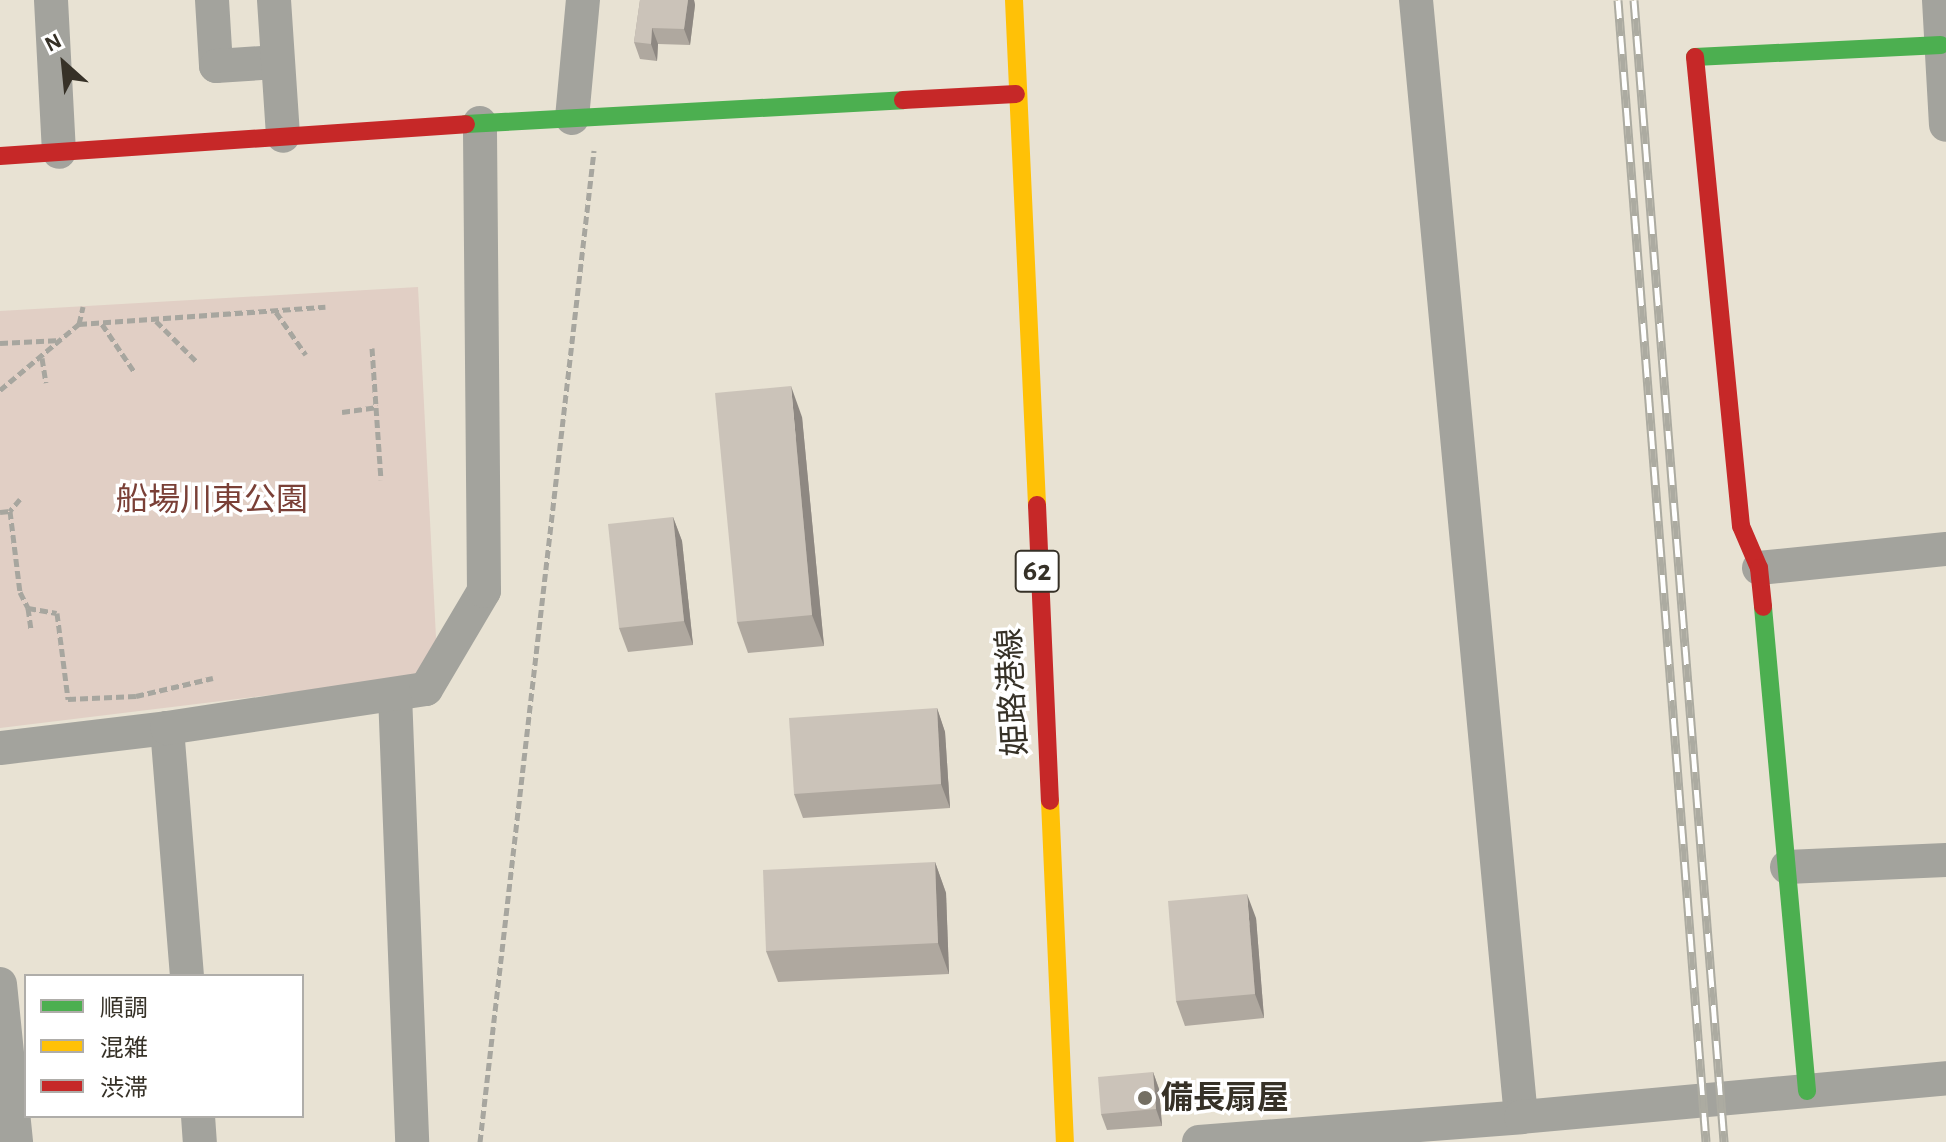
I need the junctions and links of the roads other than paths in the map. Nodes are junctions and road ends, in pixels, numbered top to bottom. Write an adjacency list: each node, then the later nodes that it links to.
1 (51, 0): 14 (street)
2 (212, 0): 8 (street)
3 (274, 0): 8 (street)
4 (583, 0): 10 (street)
5 (1014, 0): 9 (street, 姫路港線 / 62)
6 (1416, 0): 27 (street)
7 (1942, 20): 12 (street); 17 (street)
8 (277, 62): 13 (street)
9 (1016, 94): 10 (street); 32 (street, 姫路港線 / 62)
10 (572, 118): 11 (street)
11 (480, 123): 13 (street); 18 (street)
12 (1946, 125)
13 (283, 136): 14 (street)
14 (59, 152): 15 (street)
15 (0, 156)
16 (1946, 549): 17 (street)
17 (1759, 568): 22 (street)
18 (395, 694): 19 (street); 31 (street)
19 (167, 728): 20 (street); 23 (street)
20 (0, 748)
21 (1946, 860): 22 (street)
22 (1787, 867): 26 (street)
23 (187, 974)
24 (0, 984): 29 (street)
25 (1946, 1078): 26 (street)
26 (1807, 1091): 27 (street)
27 (1521, 1117): 33 (street)
28 (198, 1118): 30 (street)
29 (16, 1142)
30 (200, 1142)
31 (412, 1142)
32 (1065, 1142)
33 (1199, 1142)

